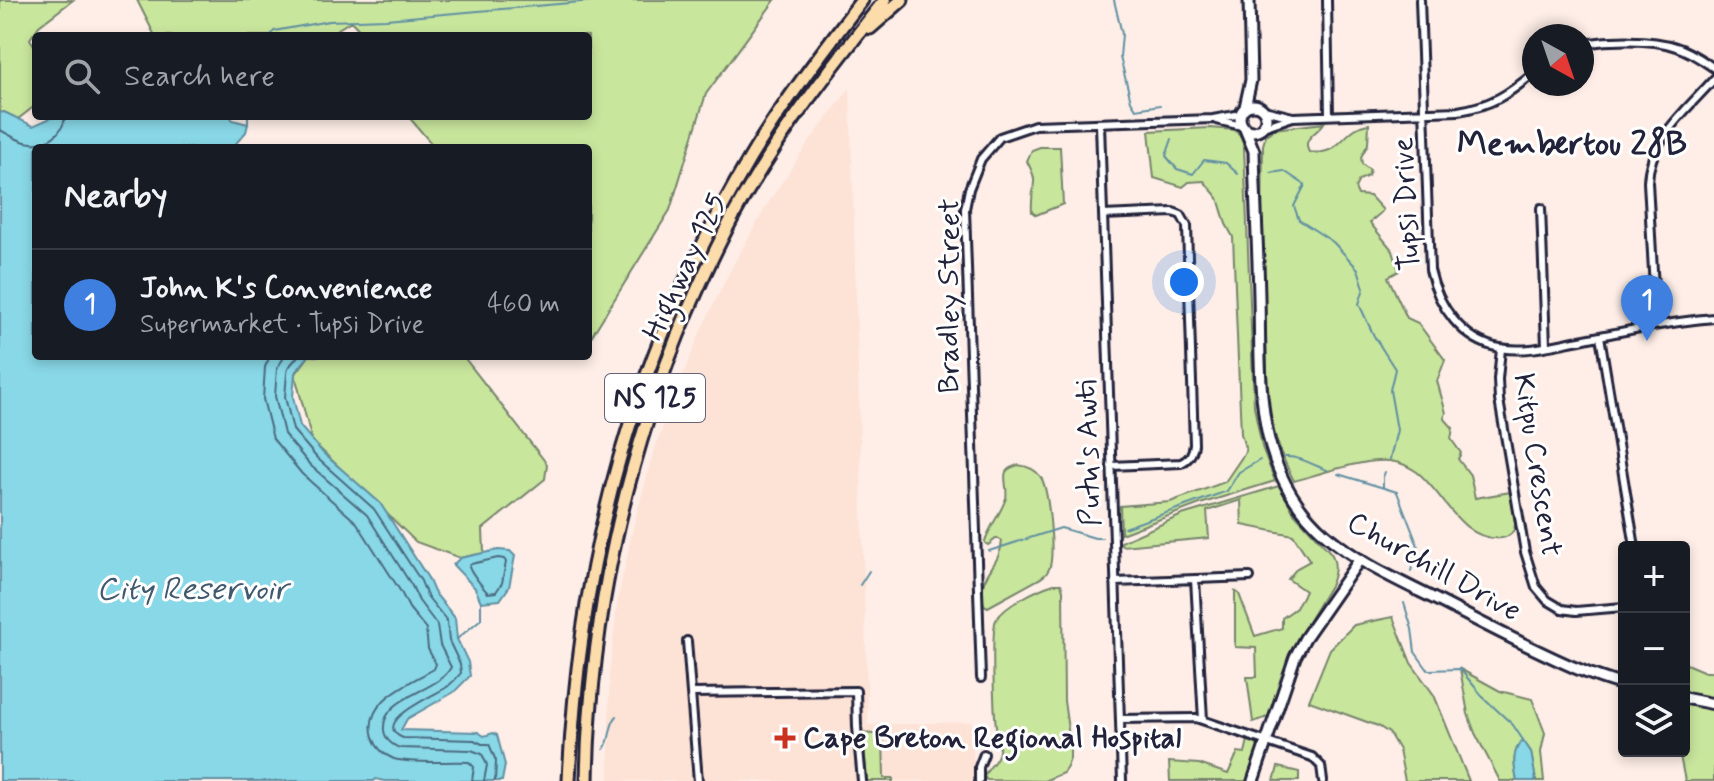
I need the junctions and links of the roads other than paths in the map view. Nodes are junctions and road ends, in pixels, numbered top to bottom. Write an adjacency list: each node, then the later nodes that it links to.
1 (854, 0): 9 (highway)
2 (862, 0): 9 (highway, Highway 125 / NS 125)
3 (885, 0): 11 (highway, Highway 125 / NS 125)
4 (902, 0): 11 (highway)
5 (1249, 0): 13 (main road)
6 (1327, 0): 18 (street)
7 (1420, 0): 17 (street, Tupsi Drive)
8 (1594, 43): 10 (street)
9 (814, 64): 49 (highway, Highway 125 / NS 125)
10 (1714, 68)
11 (823, 78): 50 (highway, Highway 125 / NS 125)
12 (1714, 79): 28 (street)
13 (1251, 80): 15 (main road); 16 (main road)
14 (1522, 82): 17 (street)
15 (1261, 108): 16 (main road); 19 (street); 23 (main road)
16 (1243, 110): 20 (street, Bradley Street); 22 (main road)
17 (1424, 113): 18 (street); 31 (street, Tupsi Drive)
18 (1329, 115): 19 (street)
19 (1293, 117): 23 (street)
20 (1213, 119): 21 (street, Bradley Street); 22 (street, Bradley Street)
21 (1100, 124): 26 (street, Putu's Awti); 40 (street, Bradley Street)
22 (1244, 127): 23 (main road); 24 (main road, Churchill Drive)
23 (1262, 128): 24 (main road, Churchill Drive)
24 (1254, 151): 34 (main road, Churchill Drive)
25 (1541, 208): 30 (street)
26 (1103, 215): 32 (street, Putu's Awti); 32 (street)
27 (1714, 318): 28 (street)
28 (1656, 325): 29 (street)
29 (1600, 336): 30 (street); 33 (street)
30 (1546, 346): 31 (street)
31 (1501, 349): 38 (street, Kitpu Crescent)
32 (1111, 466): 37 (street, Putu's Awti)
33 (1634, 541)
34 (1360, 559): 41 (main road, Churchill Drive); 47 (main road)
35 (1250, 577): 36 (street)
36 (1195, 579): 37 (street); 46 (street)
37 (1115, 582): 45 (street, Putu's Awti)
38 (1618, 608)
39 (687, 641): 42 (street)
40 (981, 678)
41 (1618, 683)
42 (691, 693): 51 (street); 52 (street)
43 (1690, 699): 44 (main road)
44 (1714, 704)
45 (1120, 719): 46 (street); 54 (street, Putu's Awti)
46 (1203, 720): 47 (street)
47 (1266, 741): 55 (main road); 56 (street)
48 (984, 754): 53 (street)
49 (569, 781)
50 (588, 781)
51 (698, 781)
52 (862, 781)
53 (979, 781)
54 (1122, 781)
55 (1253, 781)
56 (1323, 781)

